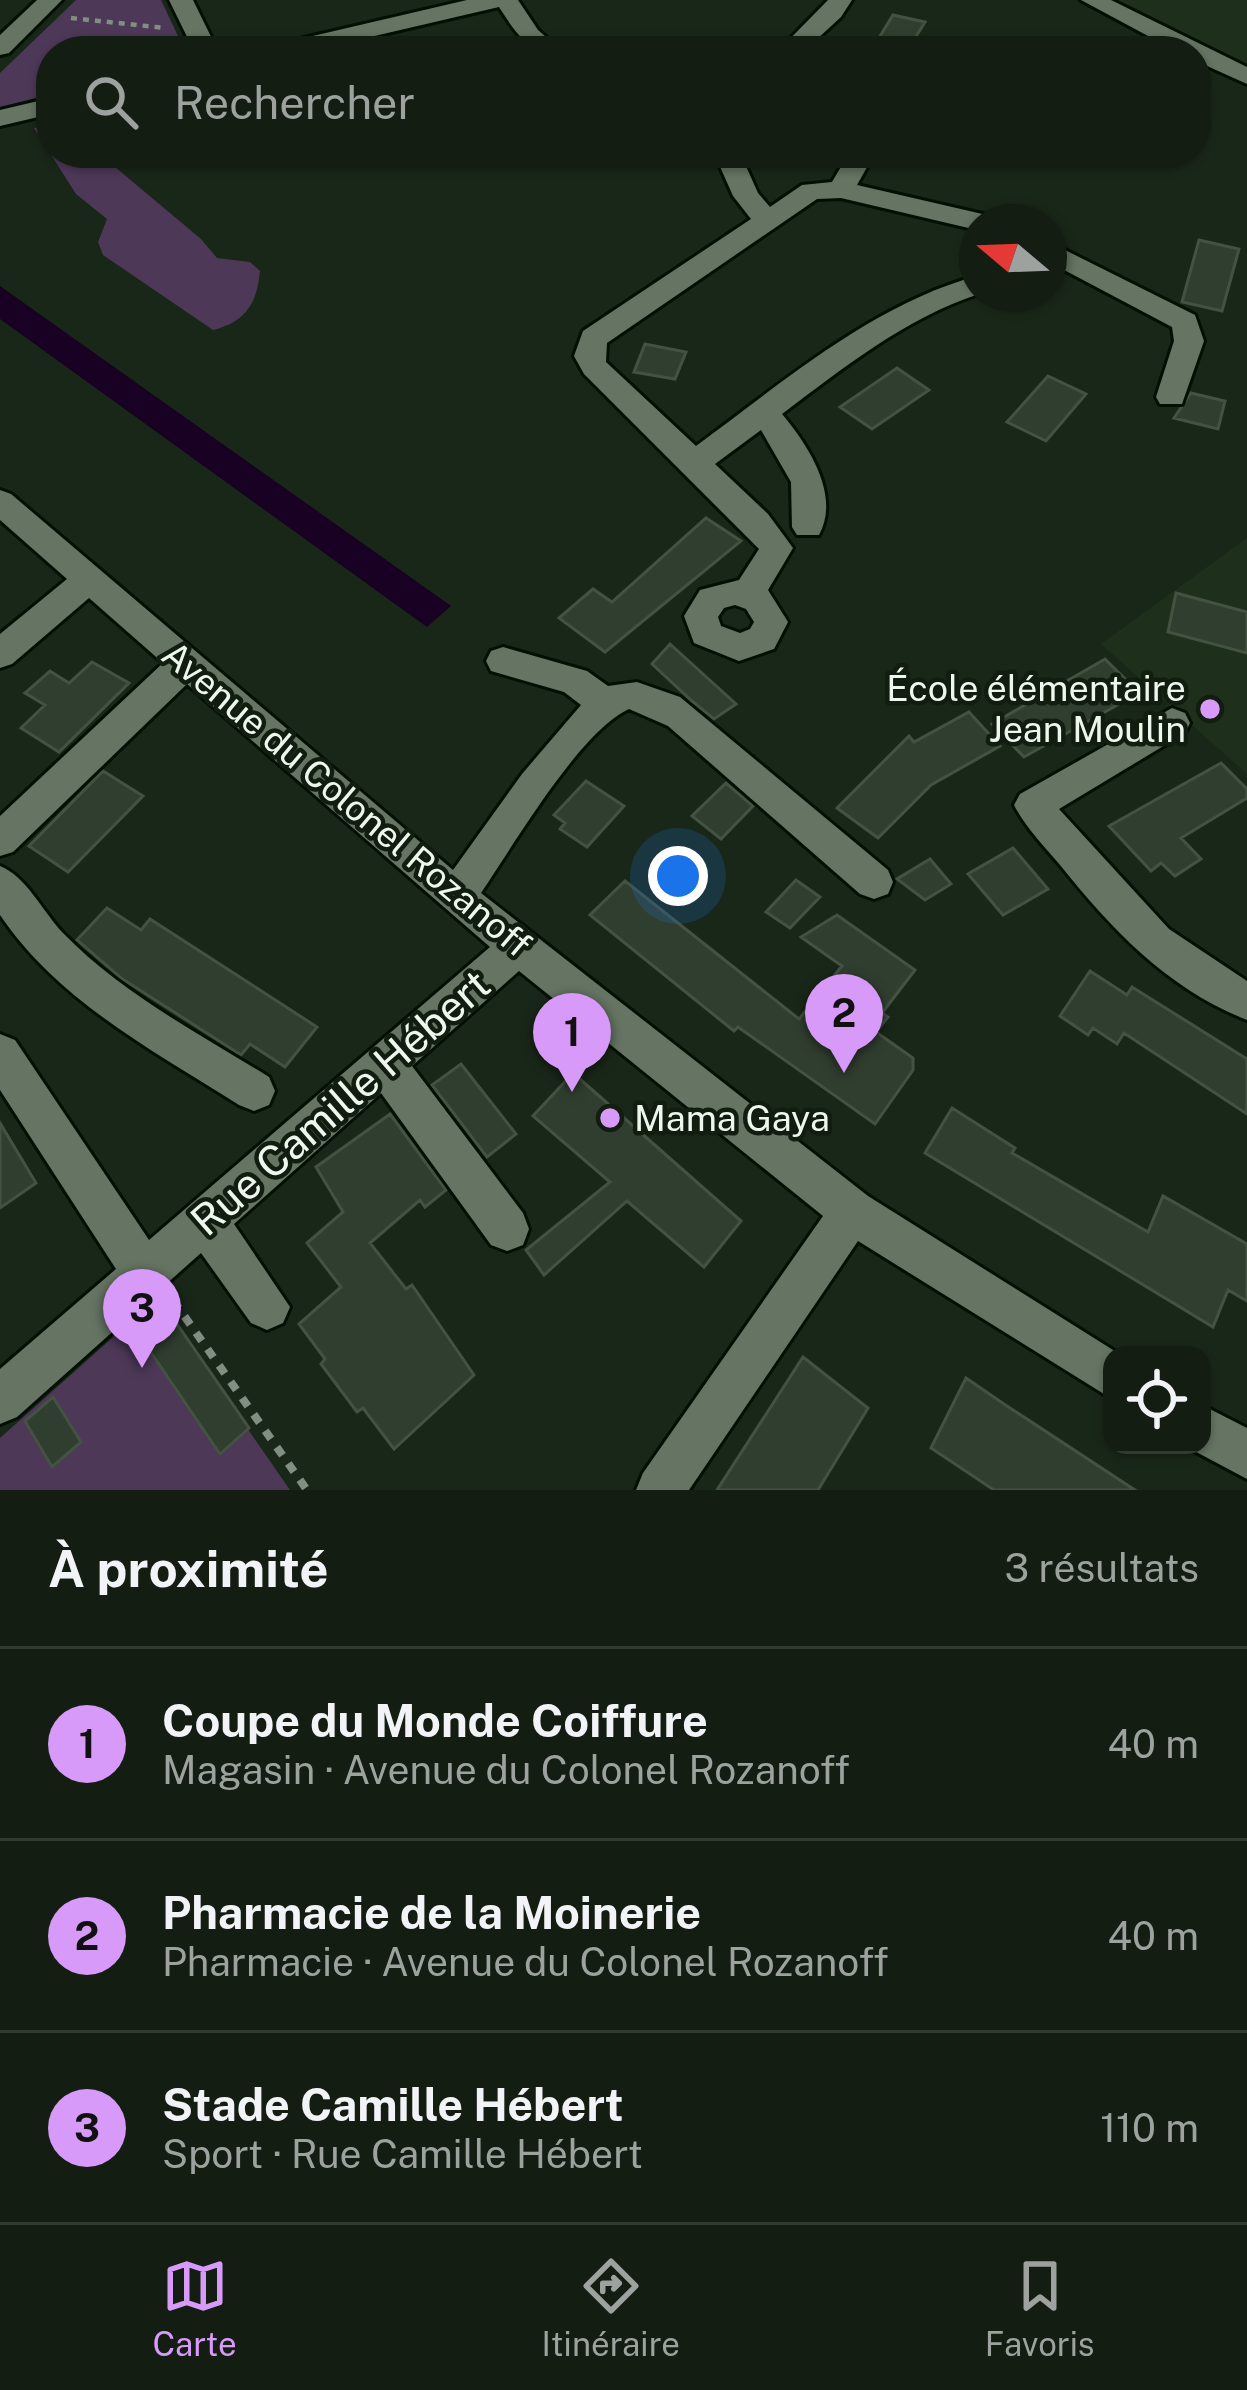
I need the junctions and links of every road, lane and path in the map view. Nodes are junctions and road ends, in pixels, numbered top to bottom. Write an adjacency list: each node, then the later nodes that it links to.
1 (50, 0): 6 (street)
2 (181, 0): 8 (street)
3 (501, 0): 9 (street); 10 (street)
4 (840, 0): 11 (street)
5 (1093, 0): 12 (street)
6 (31, 20): 7 (path); 13 (street)
7 (172, 36)
8 (199, 36)
9 (344, 36)
10 (531, 36)
11 (807, 36)
12 (1166, 36)
13 (3, 42)
14 (1211, 59): 15 (street)
15 (1247, 77)
16 (36, 110): 17 (street)
17 (0, 118)
18 (734, 168): 22 (street)
19 (853, 168): 20 (street)
20 (841, 190): 21 (street); 22 (street)
21 (959, 217)
22 (765, 218): 27 (street)
23 (1067, 260): 25 (street)
24 (959, 291): 26 (street)
25 (1171, 397)
26 (765, 415): 27 (street); 29 (street)
27 (696, 462): 31 (street)
28 (0, 502): 30 (street, Avenue du Colonel Rozanoff)
29 (808, 527)
30 (90, 579): 32 (street); 34 (street, Avenue du Colonel Rozanoff)
31 (748, 594)
32 (2, 649)
33 (503, 661): 35 (street)
34 (186, 663): 37 (street); 40 (street, Avenue du Colonel Rozanoff)
35 (605, 703): 38 (street); 40 (street)
36 (1172, 723): 42 (street)
37 (0, 840)
38 (874, 882)
39 (0, 883): 45 (street)
40 (456, 896): 41 (street, Avenue du Colonel Rozanoff)
41 (518, 946): 44 (street, Rue Camille Hébert); 46 (street, Avenue du Colonel Rozanoff)
42 (1247, 1000)
43 (0, 1054): 49 (street)
44 (384, 1063): 47 (street, Rue Camille Hébert); 48 (street)
45 (254, 1091)
46 (852, 1212): 51 (street, Avenue du Colonel Rozanoff); 56 (street)
47 (204, 1220): 49 (street, Rue Camille Hébert); 50 (street)
48 (507, 1229)
49 (148, 1270): 52 (street, Rue Camille Hébert); 55 (path)
50 (267, 1306)
51 (1103, 1370)
52 (0, 1400)
53 (1211, 1434): 54 (street)
54 (1247, 1454)
55 (307, 1490)
56 (661, 1490)

